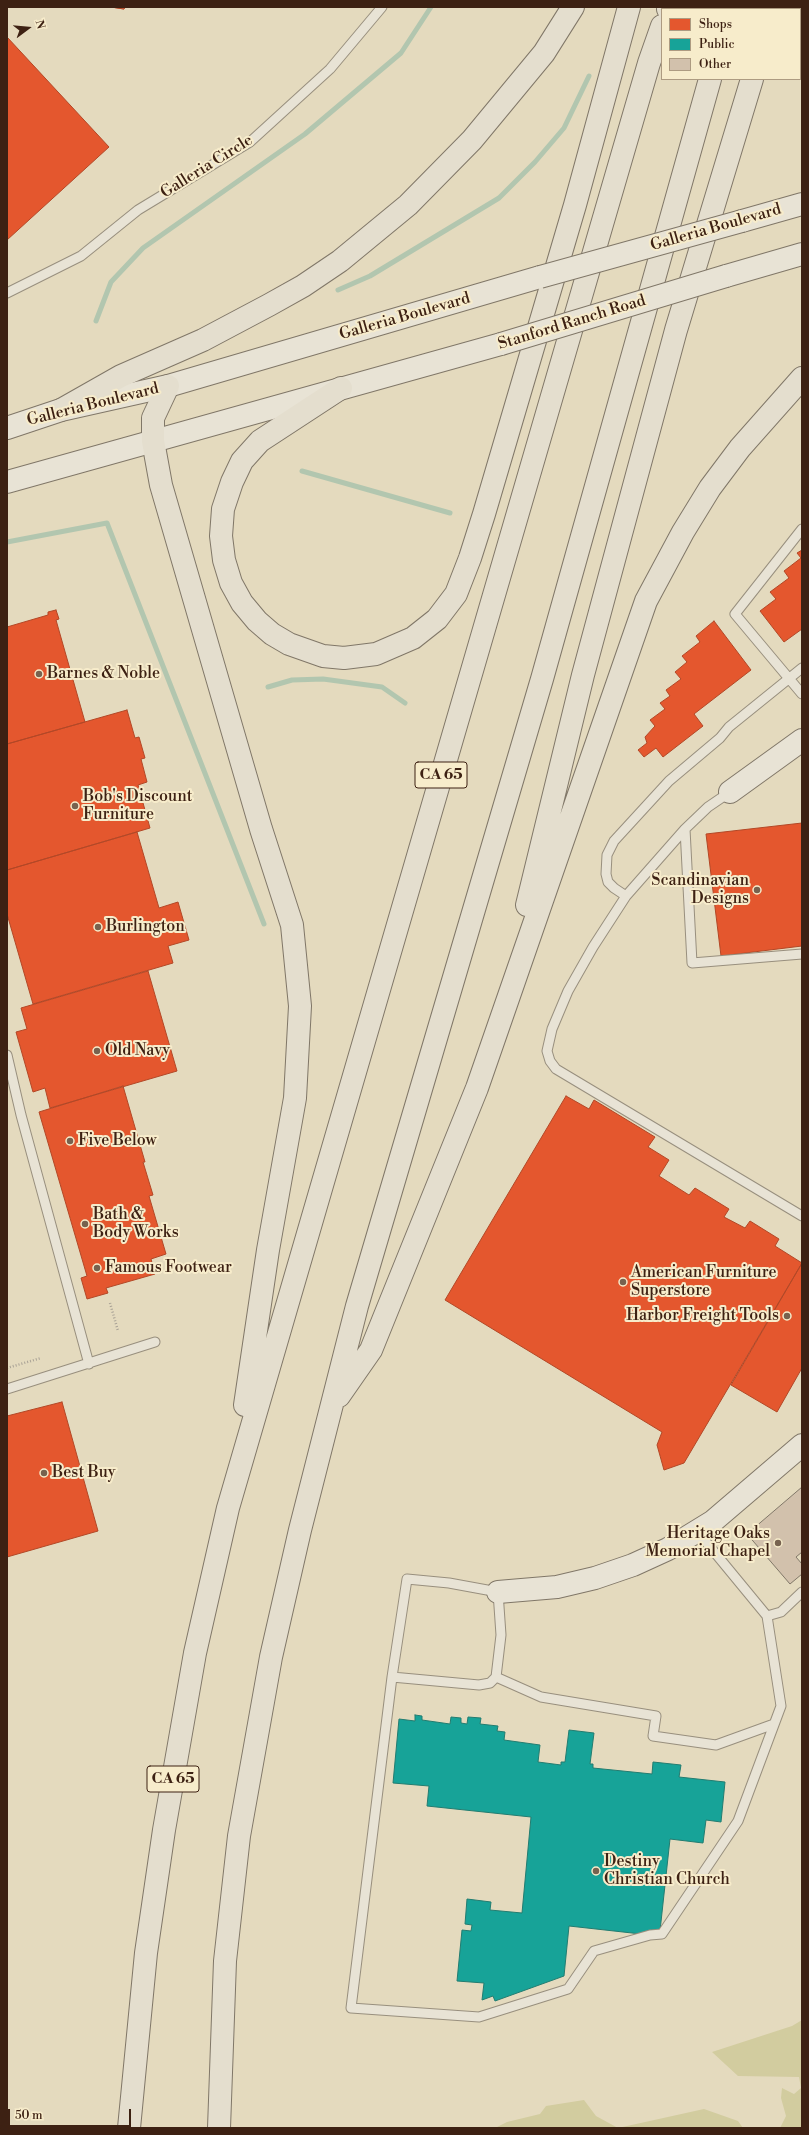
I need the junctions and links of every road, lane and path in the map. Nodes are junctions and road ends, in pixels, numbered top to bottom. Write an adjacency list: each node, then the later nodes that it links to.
1 (382, 7): 9 (lane, Galleria Circle)
2 (574, 7): 13 (highway)
3 (629, 7): 12 (highway)
4 (661, 29): 38 (highway, CA 65)
5 (710, 80): 36 (highway)
6 (752, 80): 26 (highway)
7 (802, 204): 11 (main road, Galleria Boulevard, bridge)
8 (802, 254): 12 (main road, Stanford Ranch Road, bridge)
9 (7, 293)
10 (802, 378): 26 (highway)
11 (168, 386): 13 (main road, Galleria Boulevard); 15 (highway)
12 (341, 388): 15 (main road)
13 (61, 410): 14 (main road, Galleria Boulevard)
14 (7, 428)
15 (153, 441): 16 (main road); 38 (highway)
16 (7, 482)
17 (802, 529): 19 (lane)
18 (802, 668): 19 (lane)
19 (789, 678): 20 (lane); 24 (lane)
20 (802, 694)
21 (802, 740): 22 (main road)
22 (730, 792): 23 (lane)
23 (685, 829): 24 (lane); 25 (lane)
24 (626, 896): 28 (lane)
25 (802, 954)
26 (516, 974): 36 (highway)
27 (7, 1054): 33 (lane)
28 (802, 1216)
29 (110, 1303): 30 (path)
30 (118, 1331)
31 (156, 1342): 33 (lane)
32 (41, 1358): 34 (path)
33 (89, 1364): 35 (lane)
34 (7, 1368)
35 (7, 1389)
36 (332, 1407): 47 (highway)
37 (802, 1445): 39 (main road)
38 (233, 1486): 46 (highway, CA 65)
39 (697, 1531): 40 (main road); 42 (lane)
40 (498, 1592): 43 (lane); 44 (lane)
41 (802, 1592): 42 (lane)
42 (767, 1616): 45 (lane)
43 (392, 1677): 44 (lane); 45 (lane)
44 (496, 1677): 45 (lane)
45 (774, 1724)
46 (129, 2128)
47 (219, 2128)

